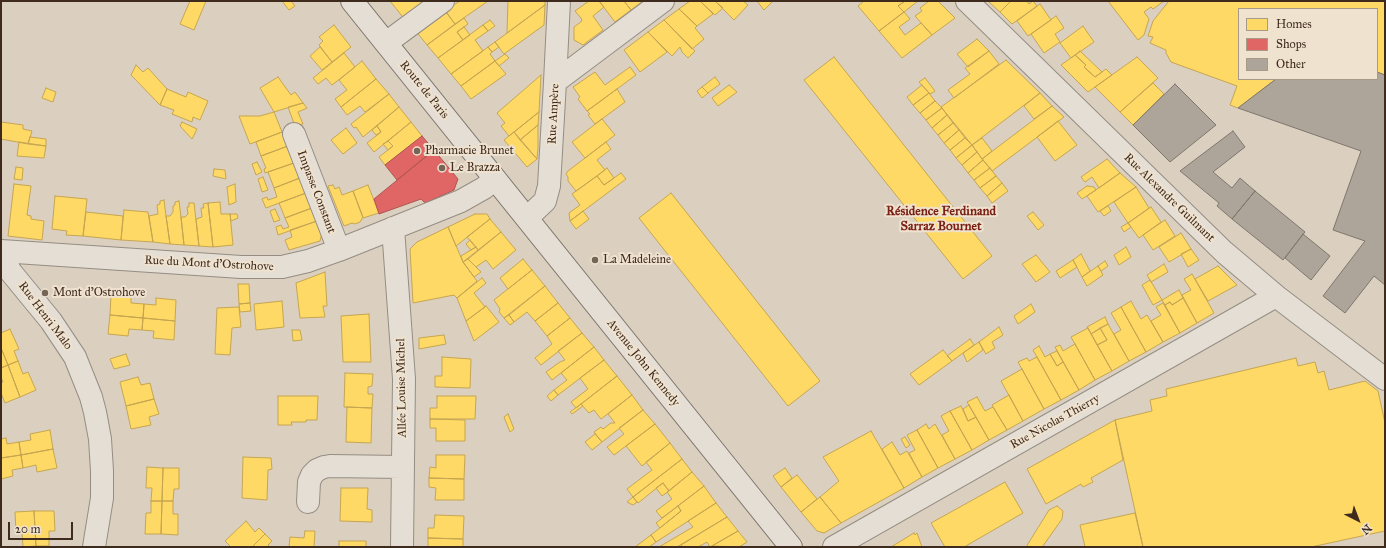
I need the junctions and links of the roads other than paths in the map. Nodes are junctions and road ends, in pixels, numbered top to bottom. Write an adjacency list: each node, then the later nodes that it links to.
1 (352, 1): 6 (street, Route de Paris)
2 (443, 1): 6 (street)
3 (559, 1): 7 (street, Rue Ampère)
4 (663, 1): 7 (street)
5 (967, 1): 14 (street, Rue Alexandre Guilmant)
6 (386, 43): 9 (street, Route de Paris)
7 (556, 82): 10 (street, Rue Ampère)
8 (294, 134): 12 (street, Impasse Constant)
9 (495, 179): 10 (street, Avenue John Kennedy); 11 (street, Rue du Mont d'Ostrohove)
10 (527, 218): 20 (street, Avenue John Kennedy)
11 (393, 228): 12 (street, Rue du Mont d'Ostrohove); 16 (street, Allée Louise Michel)
12 (339, 250): 13 (street, Rue du Mont d'Ostrohove)
13 (3, 251): 18 (street, Rue Henri Malo)
14 (1276, 296): 15 (street, Rue Alexandre Guilmant); 21 (street, Rue Nicolas Thierry)
15 (1385, 379)
16 (402, 467): 17 (street); 19 (street, Allée Louise Michel)
17 (308, 502)
18 (94, 547)
19 (402, 547)
20 (791, 547)
21 (834, 547)

